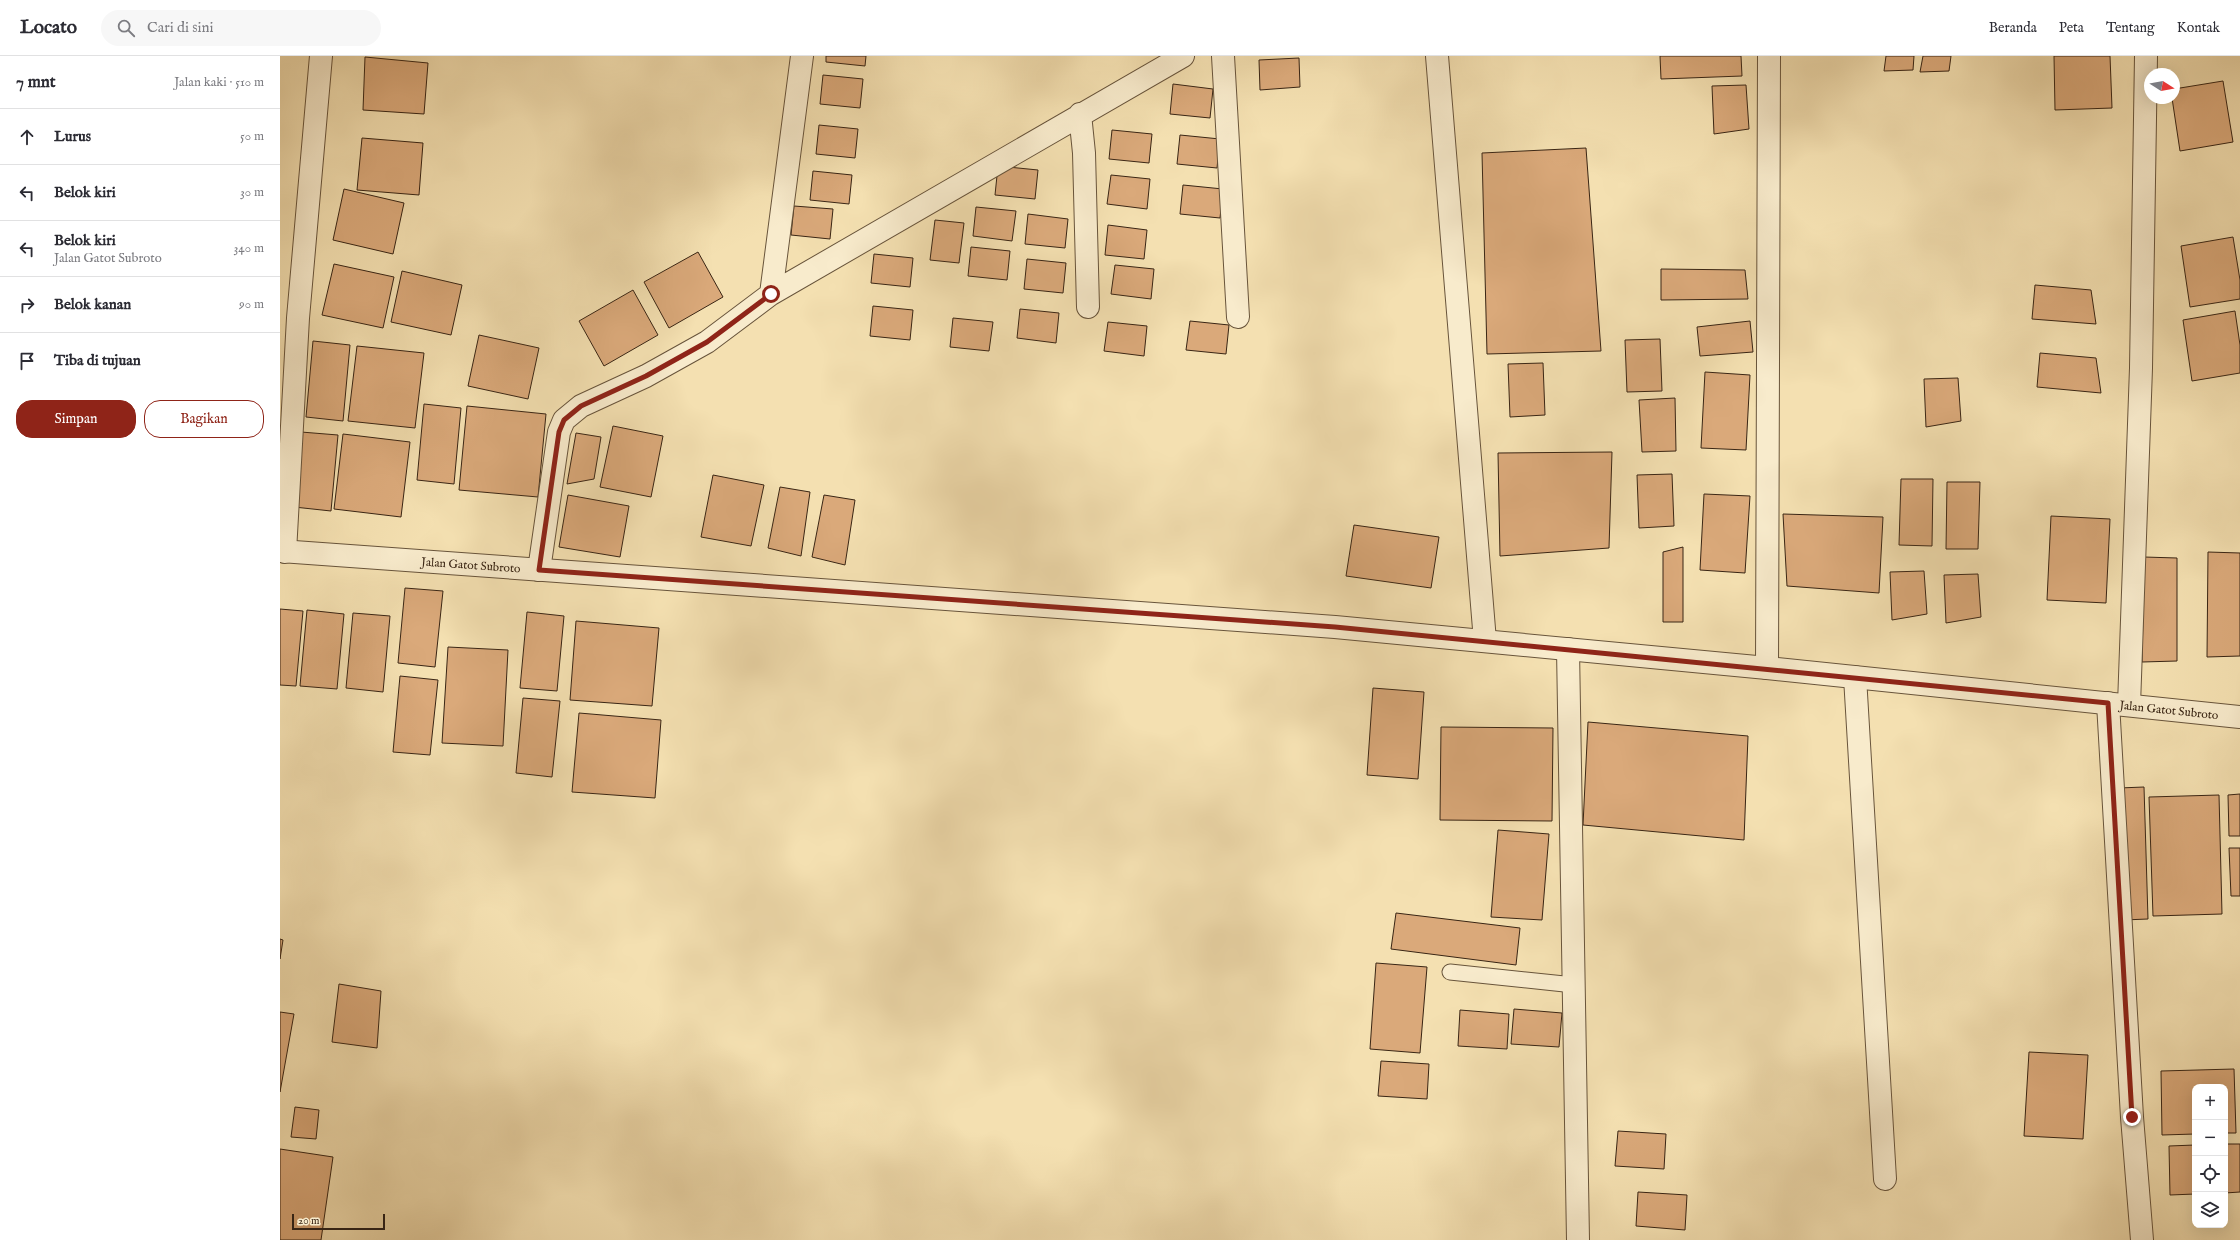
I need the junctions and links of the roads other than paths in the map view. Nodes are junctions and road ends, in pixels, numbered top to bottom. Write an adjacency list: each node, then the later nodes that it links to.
1 (321, 56): 12 (street)
2 (802, 56): 9 (street)
3 (1184, 56): 8 (street)
4 (1223, 56): 11 (street)
5 (1437, 56): 14 (street)
6 (1769, 56): 16 (street)
7 (2146, 56): 18 (street)
8 (1080, 114): 9 (street); 10 (street)
9 (771, 294): 13 (street)
10 (1088, 307)
11 (1238, 317)
12 (283, 551): 13 (street, Jalan Gatot Subroto)
13 (539, 570): 14 (street, Jalan Gatot Subroto)
14 (1485, 641): 15 (street, Jalan Gatot Subroto)
15 (1568, 649): 16 (street, Jalan Gatot Subroto); 21 (street)
16 (1767, 668): 17 (street, Jalan Gatot Subroto)
17 (1855, 677): 18 (street, Jalan Gatot Subroto); 22 (street)
18 (2118, 704): 19 (street, Jalan Gatot Subroto); 24 (street)
19 (2240, 717)
20 (1450, 972): 21 (lane)
21 (1574, 985): 23 (street)
22 (1884, 1179)
23 (1578, 1240)
24 (2142, 1240)

